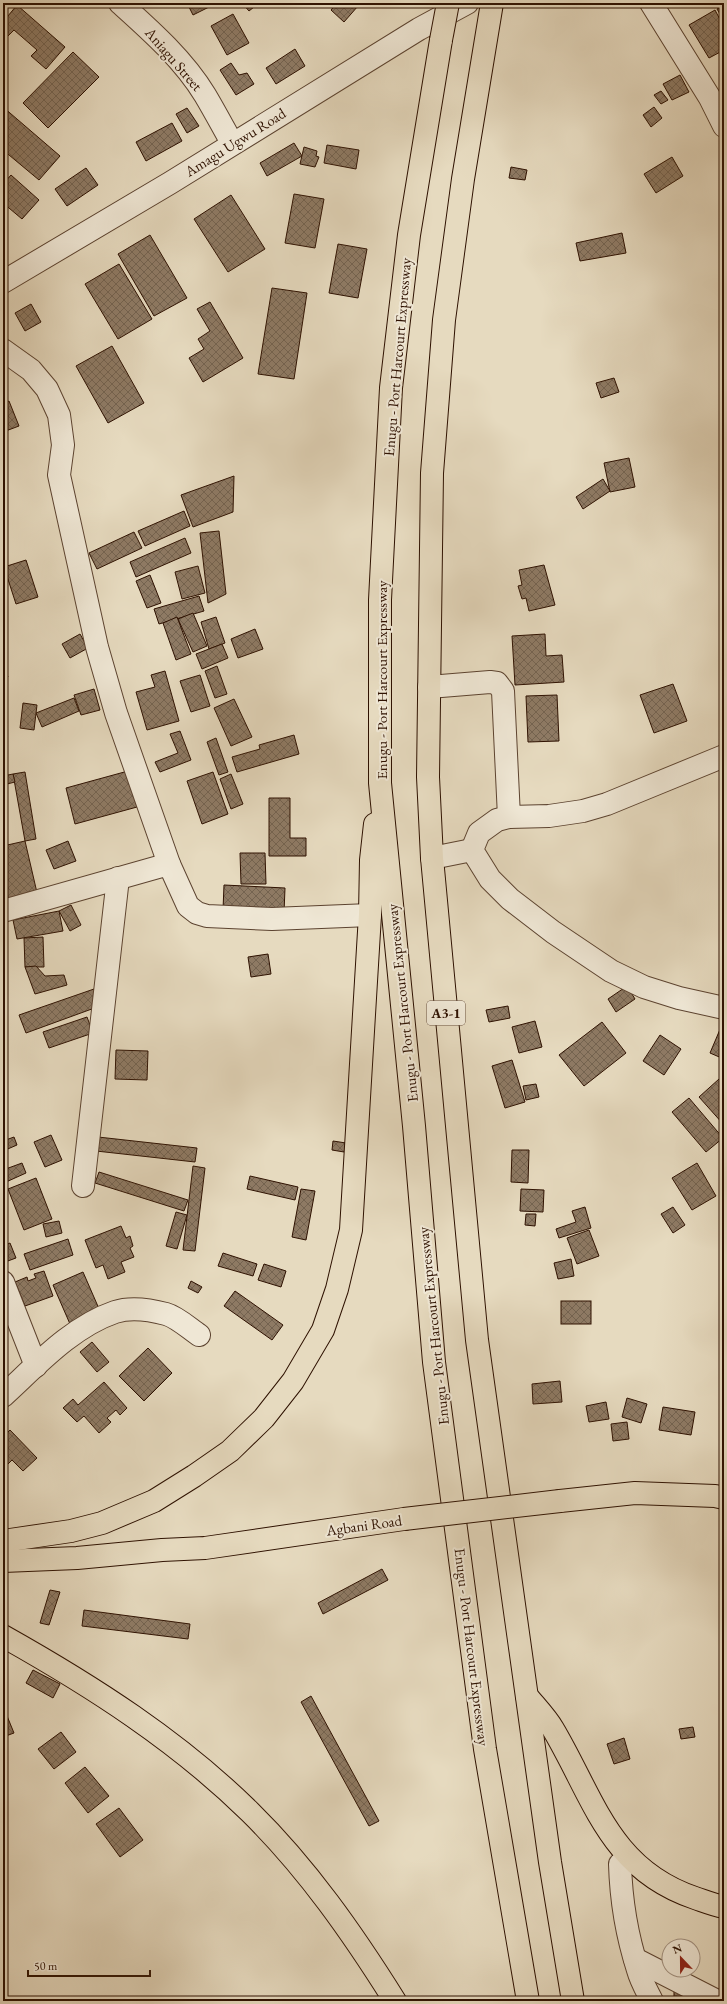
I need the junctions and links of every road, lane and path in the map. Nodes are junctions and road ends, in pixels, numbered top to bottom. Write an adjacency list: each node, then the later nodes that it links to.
1 (448, 3): 12 (main road, Enugu - Port Harcourt Expressway, bridge)
2 (468, 3): 7 (street, Amagu Ugwu Road)
3 (651, 3): 6 (street)
4 (130, 7): 7 (street, Aniagu Street)
5 (490, 12): 10 (main road, A3-1)
6 (724, 126)
7 (232, 143): 8 (street, Amagu Ugwu Road)
8 (3, 282)
9 (3, 350): 16 (street)
10 (429, 687): 13 (street); 15 (main road, A3-1)
11 (724, 756): 13 (street)
12 (380, 783): 19 (main road); 35 (main road, Enugu - Port Harcourt Expressway)
13 (509, 817): 14 (street)
14 (472, 850): 15 (street); 20 (street)
15 (432, 858): 30 (main road, A3-1)
16 (169, 864): 17 (street); 19 (street)
17 (118, 878): 18 (street); 21 (street)
18 (3, 911)
19 (370, 915): 27 (main road)
20 (724, 1008)
21 (83, 1186)
22 (3, 1282): 24 (street)
23 (199, 1335): 24 (street)
24 (36, 1366): 25 (street)
25 (3, 1396)
26 (724, 1498): 28 (main road, Agbani Road, bridge)
27 (3, 1541)
28 (3, 1561)
29 (3, 1636): 34 (main road)
30 (526, 1694): 32 (main road); 36 (main road, A3-1)
31 (620, 1864): 33 (street)
32 (724, 1907)
33 (635, 1959): 37 (street); 38 (street)
34 (395, 2001)
35 (528, 2001)
36 (573, 2001)
37 (652, 2001)
38 (717, 2001)

